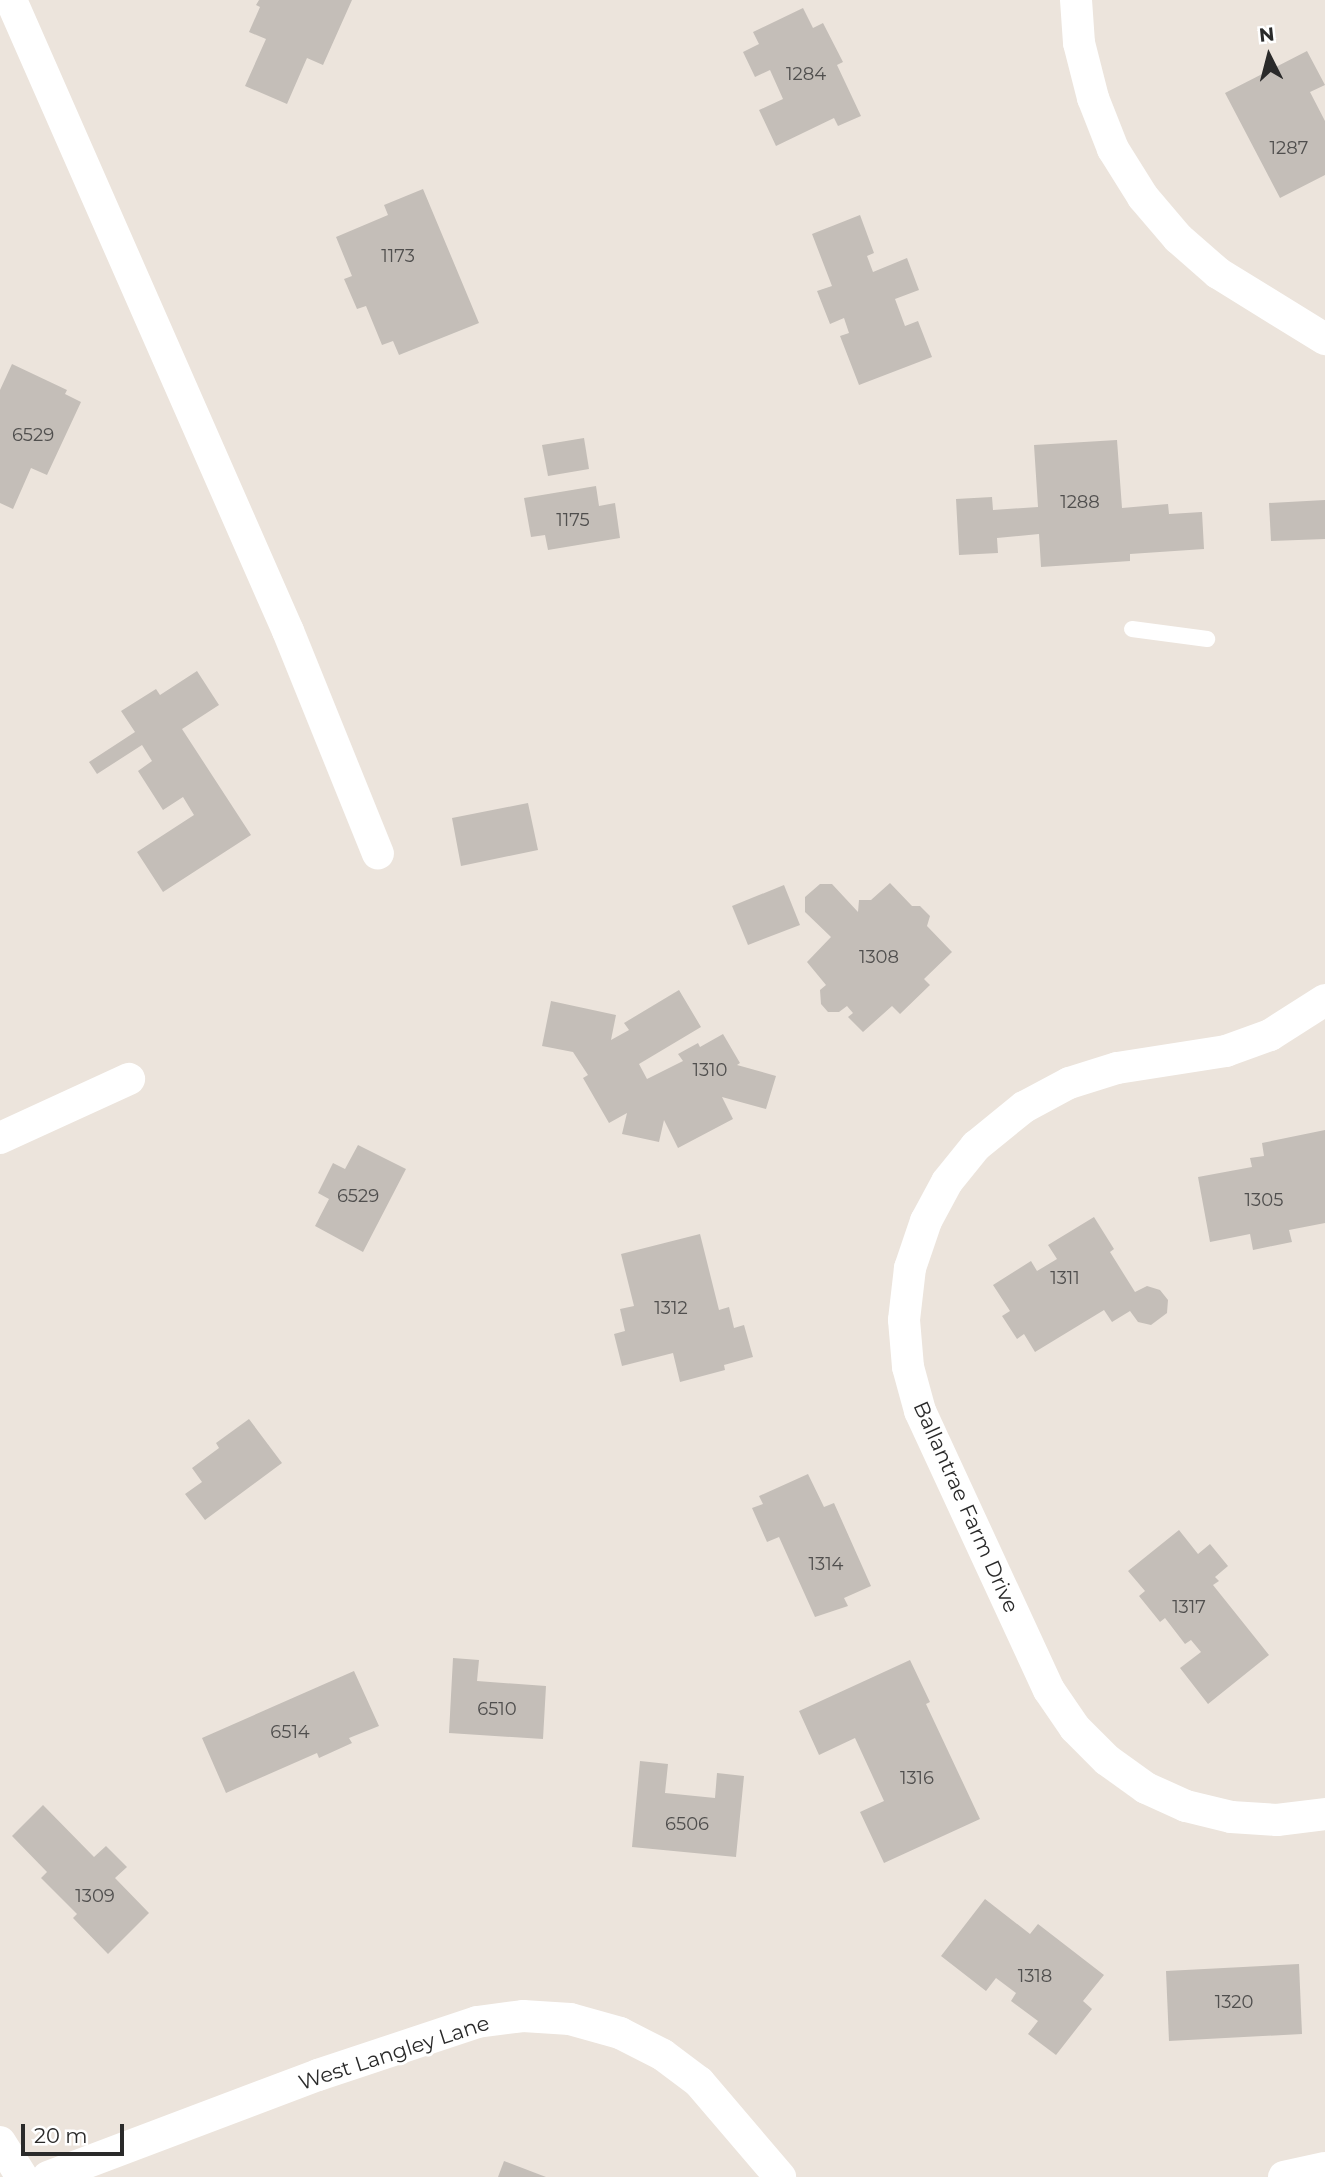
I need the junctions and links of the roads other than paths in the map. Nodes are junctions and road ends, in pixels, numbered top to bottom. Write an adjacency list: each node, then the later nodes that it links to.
1 (11, 0): 6 (street)
2 (1076, 0): 3 (street)
3 (1325, 340)
4 (1132, 629): 5 (lane)
5 (1207, 639)
6 (378, 854)
7 (1325, 1000): 10 (street, Ballantrae Farm Drive)
8 (129, 1079): 9 (street)
9 (0, 1138)
10 (1325, 1814)
11 (0, 2142): 13 (street)
12 (1325, 2168): 16 (street)
13 (22, 2177)
14 (48, 2177): 15 (street, West Langley Lane)
15 (780, 2177)
16 (1284, 2177)

